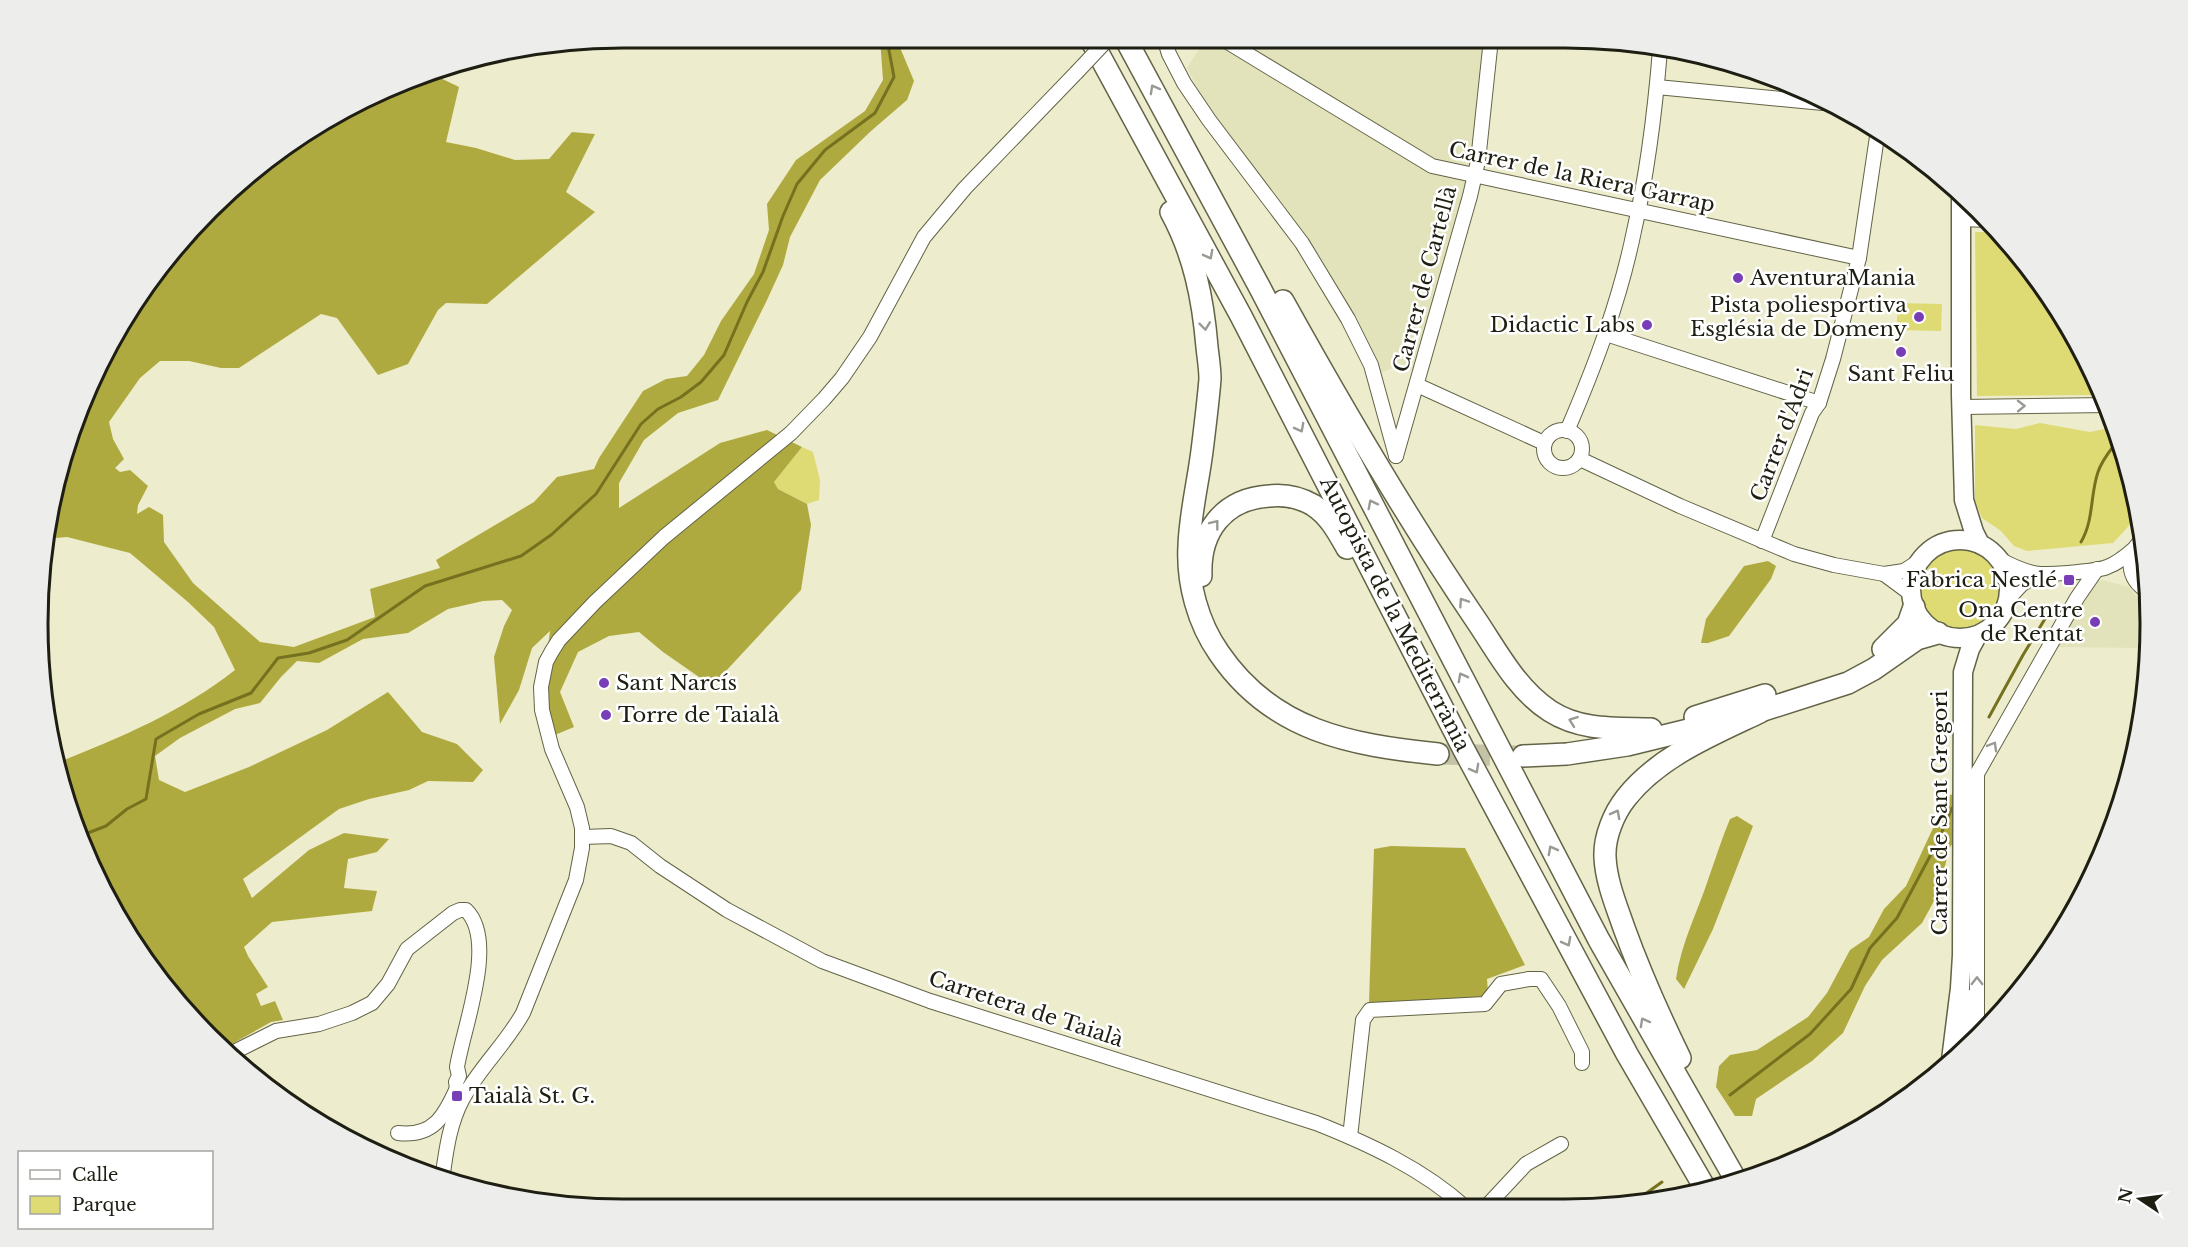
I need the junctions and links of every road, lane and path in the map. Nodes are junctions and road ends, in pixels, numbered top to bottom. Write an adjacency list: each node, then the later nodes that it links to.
1 (1096, 48): 9 (highway, Autopista de la Mediterrània)
2 (1100, 48): 50 (street, bridge)
3 (1131, 48): 12 (highway, Autopista de la Mediterrània, one-way to 3)
4 (1167, 48): 20 (street, Carrer de Cartellà)
5 (1237, 48): 13 (street, Carrer de la Riera Garrap)
6 (1490, 48): 13 (street, Carrer de Cartellà)
7 (1660, 56): 8 (street)
8 (1657, 87): 10 (street); 15 (street)
9 (1121, 93): 45 (highway, Autopista de la Mediterrània, one-way to 45); 45 (highway, one-way to 45)
10 (1806, 101)
11 (1876, 140): 18 (street, Carrer d'Adri)
12 (1182, 141): 47 (highway, one-way to 12); 62 (highway, Autopista de la Mediterrània, one-way to 12)
13 (1474, 177): 15 (street, Carrer de la Riera Garrap); 20 (street, Carrer de Cartellà)
14 (1961, 207): 16 (main road)
15 (1638, 211): 18 (street, Carrer de la Riera Garrap); 19 (street)
16 (1961, 219): 17 (street); 23 (main road)
17 (1973, 219)
18 (1859, 258): 21 (street, Carrer d'Adri)
19 (1606, 334): 21 (street); 24 (street)
20 (1418, 385): 25 (street)
21 (1819, 403): 28 (street, Carrer d'Adri)
22 (2097, 405): 23 (street, one-way to 22)
23 (1962, 407): 27 (main road)
24 (1567, 430): 25 (street); 26 (street)
25 (1544, 443): 26 (street)
26 (1580, 459): 28 (street)
27 (1964, 500): 29 (main road); 30 (main road)
28 (1762, 541): 36 (street)
29 (1946, 542): 30 (main road); 34 (main road)
30 (1980, 544): 33 (main road)
31 (2135, 547): 35 (street)
32 (2135, 550): 38 (street)
33 (2000, 560): 37 (street); 40 (main road)
34 (1918, 562): 36 (street); 41 (main road)
35 (2101, 569): 37 (street); 38 (street); 48 (street, one-way to 35)
36 (1884, 574): 41 (street)
37 (2039, 574): 40 (street)
38 (2133, 578): 39 (street)
39 (2139, 585)
40 (2008, 598): 43 (main road)
41 (1912, 600): 42 (main road); 47 (highway)
42 (1941, 635): 43 (main road); 44 (main road, Carrer de Sant Gregori); 46 (highway)
43 (1977, 636): 44 (main road, Carrer de Sant Gregori)
44 (1963, 672): 49 (main road, Carrer de Sant Gregori)
45 (1435, 692): 65 (highway, Autopista de la Mediterrània, one-way to 65)
46 (1760, 712): 47 (highway); 62 (highway, one-way to 46)
47 (1651, 729)
48 (1977, 774): 49 (street); 52 (street, Carrer de Sant Gregori, one-way to 48)
49 (1963, 796): 51 (main road, Carrer de Sant Gregori)
50 (583, 837): 57 (street); 60 (street, Carretera de Taialà)
51 (1962, 955): 53 (street, Carrer de Sant Gregori); 54 (main road, Carrer de Sant Gregori)
52 (1977, 1024)
53 (1966, 1035)
54 (1953, 1048)
55 (238, 1050): 58 (street)
56 (1582, 1063): 60 (street)
57 (477, 1077): 58 (street); 58 (street)
58 (460, 1086): 59 (street); 63 (street)
59 (398, 1133)
60 (1350, 1137): 66 (street, Carretera de Taialà)
61 (1561, 1144): 67 (street)
62 (1723, 1158): 64 (highway, Autopista de la Mediterrània)
63 (444, 1169)
64 (1732, 1173)
65 (1701, 1182)
66 (1455, 1199)
67 (1493, 1199)

